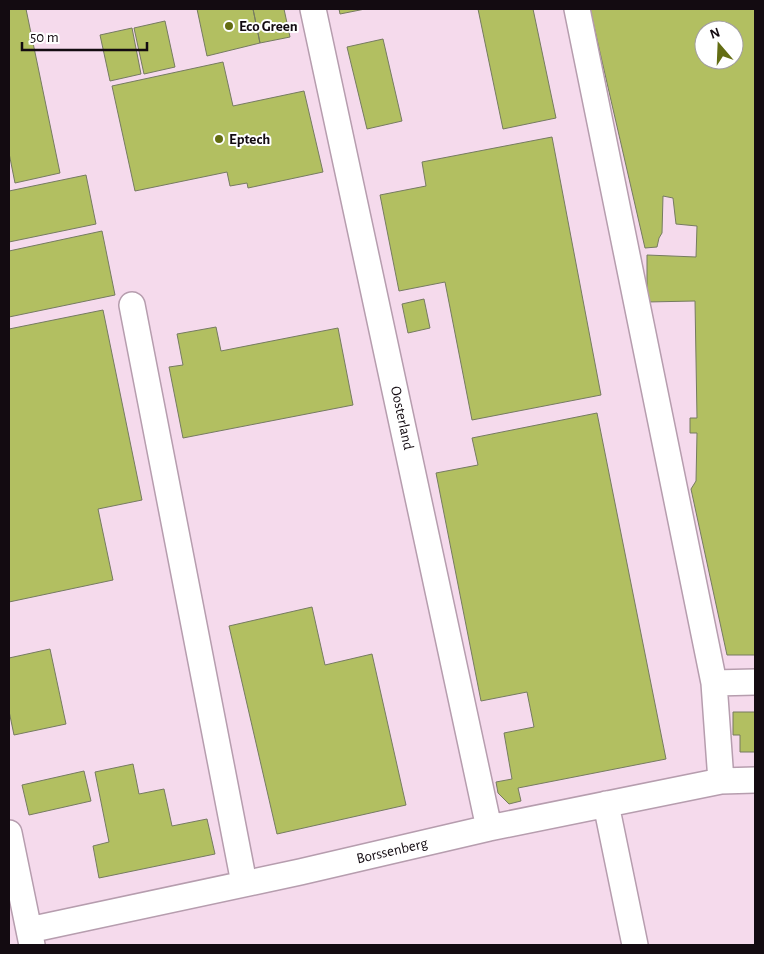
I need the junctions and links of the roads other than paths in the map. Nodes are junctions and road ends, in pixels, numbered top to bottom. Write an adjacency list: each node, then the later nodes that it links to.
1 (313, 9): 9 (street, Oosterland)
2 (577, 9): 5 (street)
3 (132, 305): 11 (street)
4 (755, 682): 5 (street)
5 (714, 683): 7 (street)
6 (755, 780): 7 (street, Borssenberg)
7 (721, 781): 8 (street, Borssenberg)
8 (606, 804): 9 (street, Borssenberg); 13 (street)
9 (489, 828): 11 (street, Borssenberg)
10 (9, 833): 12 (street)
11 (244, 883): 12 (street, Borssenberg)
12 (31, 938)
13 (635, 945)

